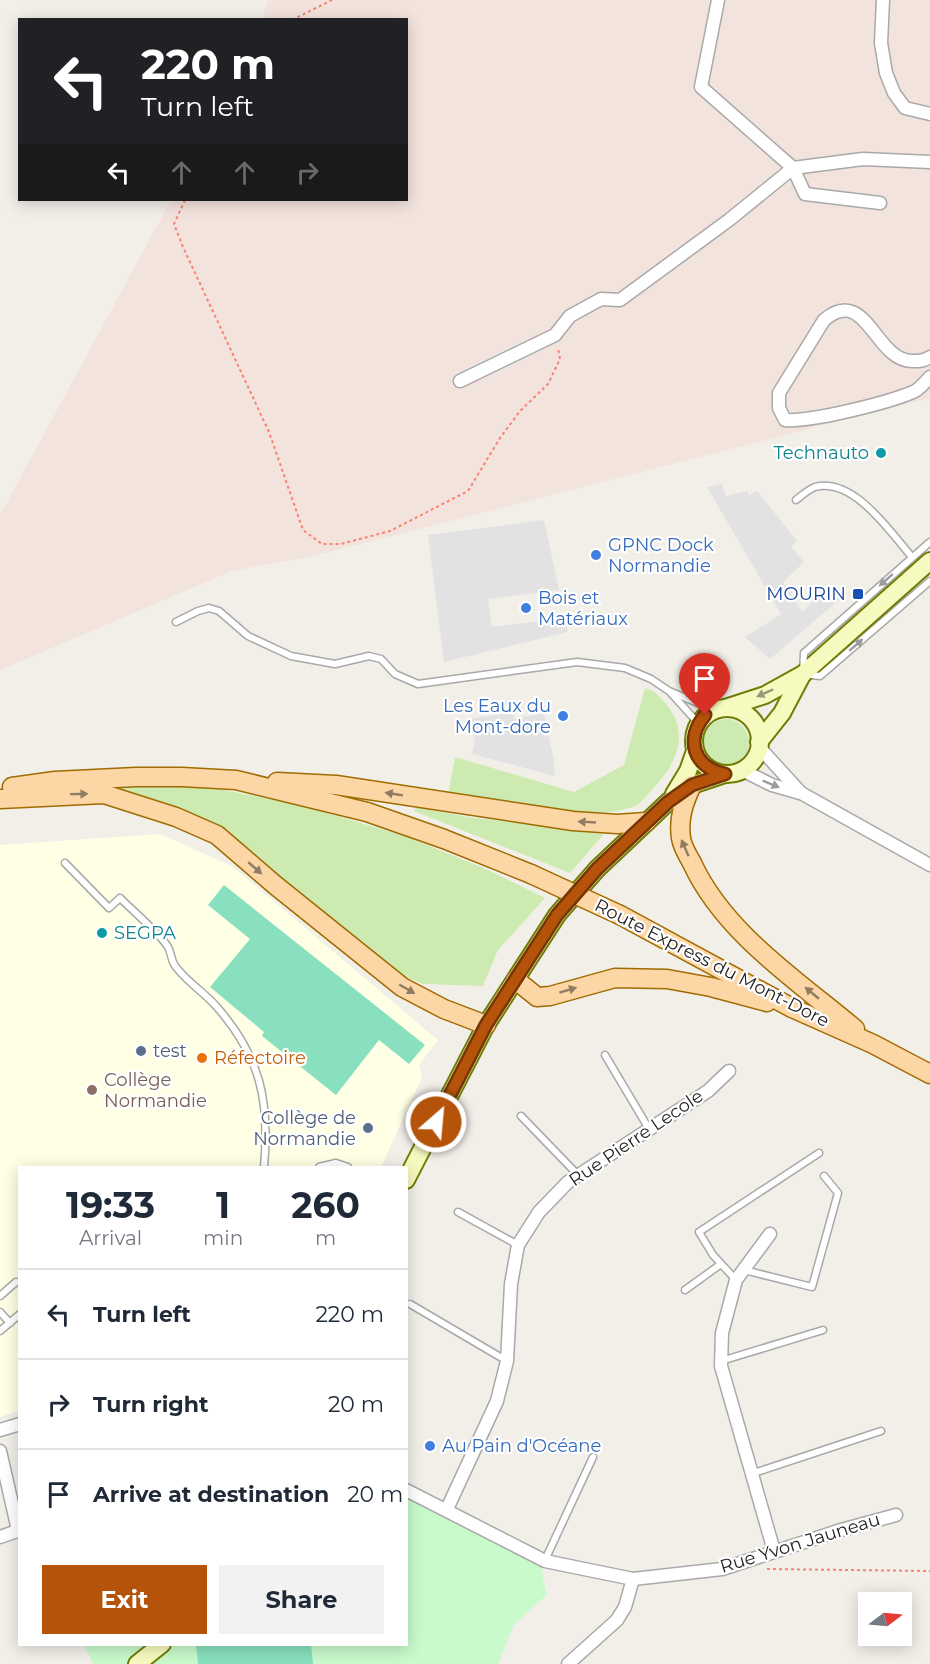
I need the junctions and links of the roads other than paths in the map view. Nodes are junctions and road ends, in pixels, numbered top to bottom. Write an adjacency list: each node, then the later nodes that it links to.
1 (718, 0): 5 (street)
2 (883, 0): 3 (street)
3 (930, 114)
4 (930, 162): 5 (street)
5 (794, 168): 6 (street); 9 (street)
6 (880, 203)
7 (930, 357): 8 (street)
8 (930, 377)
9 (460, 381)
10 (796, 500): 12 (lane)
11 (930, 542): 12 (lane)
12 (912, 557): 16 (lane, one-way to 16)
13 (930, 561): 16 (main road)
14 (930, 581): 16 (lane, one-way to 14)
15 (176, 622): 17 (lane)
16 (803, 674): 18 (main road, one-way to 18); 20 (main road)
17 (669, 691): 18 (lane); 19 (lane)
18 (720, 709): 19 (main road); 20 (main road)
19 (698, 723): 21 (main road)
20 (759, 745): 22 (main road); 27 (street)
21 (695, 751): 23 (main road); 29 (main road)
22 (742, 770): 23 (main road); 27 (street, one-way to 27)
23 (725, 774): 25 (main road)
24 (236, 780): 26 (main road, Route Express du Mont-Dore); 30 (main road, one-way to 24); 34 (main road, Route Express du Mont-Dore, bridge)
25 (692, 785): 29 (main road); 36 (main road, one-way to 25)
26 (0, 788)
27 (801, 793): 32 (street)
28 (0, 799): 35 (main road, one-way to 35)
29 (668, 802): 30 (main road)
30 (646, 822): 33 (main road)
31 (65, 863): 43 (lane)
32 (930, 864)
33 (516, 980): 34 (main road, one-way to 34); 35 (main road)
34 (792, 1008): 36 (main road, Route Express du Mont-Dore)
35 (486, 1025): 47 (main road)
36 (873, 1044): 39 (main road, Route Express du Mont-Dore)
37 (605, 1055): 41 (lane)
38 (729, 1071): 41 (street, Rue Pierre Lecole)
39 (930, 1074)
40 (521, 1116): 46 (lane)
41 (650, 1129): 46 (street, Rue Pierre Lecole)
42 (819, 1153): 52 (lane)
43 (264, 1166)
44 (323, 1166): 45 (lane)
45 (345, 1166)
46 (578, 1175): 51 (street, Rue Pierre Lecole)
47 (408, 1176)
48 (824, 1176): 53 (lane)
49 (458, 1212): 51 (lane)
50 (770, 1234): 53 (street)
51 (518, 1245): 64 (street, Rue Pierre Lecole)
52 (722, 1264): 54 (lane); 56 (lane)
53 (744, 1270): 54 (street)
54 (736, 1280): 65 (street)
55 (16, 1282): 57 (lane)
56 (685, 1290)
57 (0, 1296)
58 (410, 1304): 64 (lane)
59 (0, 1311): 61 (lane)
60 (18, 1316): 61 (lane)
61 (10, 1323): 63 (lane)
62 (823, 1329): 65 (lane)
63 (0, 1331)
64 (507, 1360): 73 (street, Rue Pierre Lecole)
65 (721, 1361): 71 (street)
66 (18, 1425): 67 (street)
67 (0, 1430)
68 (881, 1431): 71 (lane)
69 (0, 1451): 75 (street)
70 (593, 1457): 79 (lane)
71 (751, 1474): 78 (street)
72 (408, 1491): 73 (street, Rue Yvon Jauneau)
73 (447, 1509): 79 (street, Rue Yvon Jauneau)
74 (896, 1515): 78 (street, Rue Yvon Jauneau)
75 (18, 1526)
76 (18, 1530): 77 (street)
77 (0, 1537)
78 (774, 1551): 80 (street, Rue Yvon Jauneau)
79 (545, 1561): 80 (street, Rue Yvon Jauneau)
80 (633, 1579): 83 (street)
81 (160, 1646): 82 (main road)
82 (137, 1664)
83 (568, 1664)

